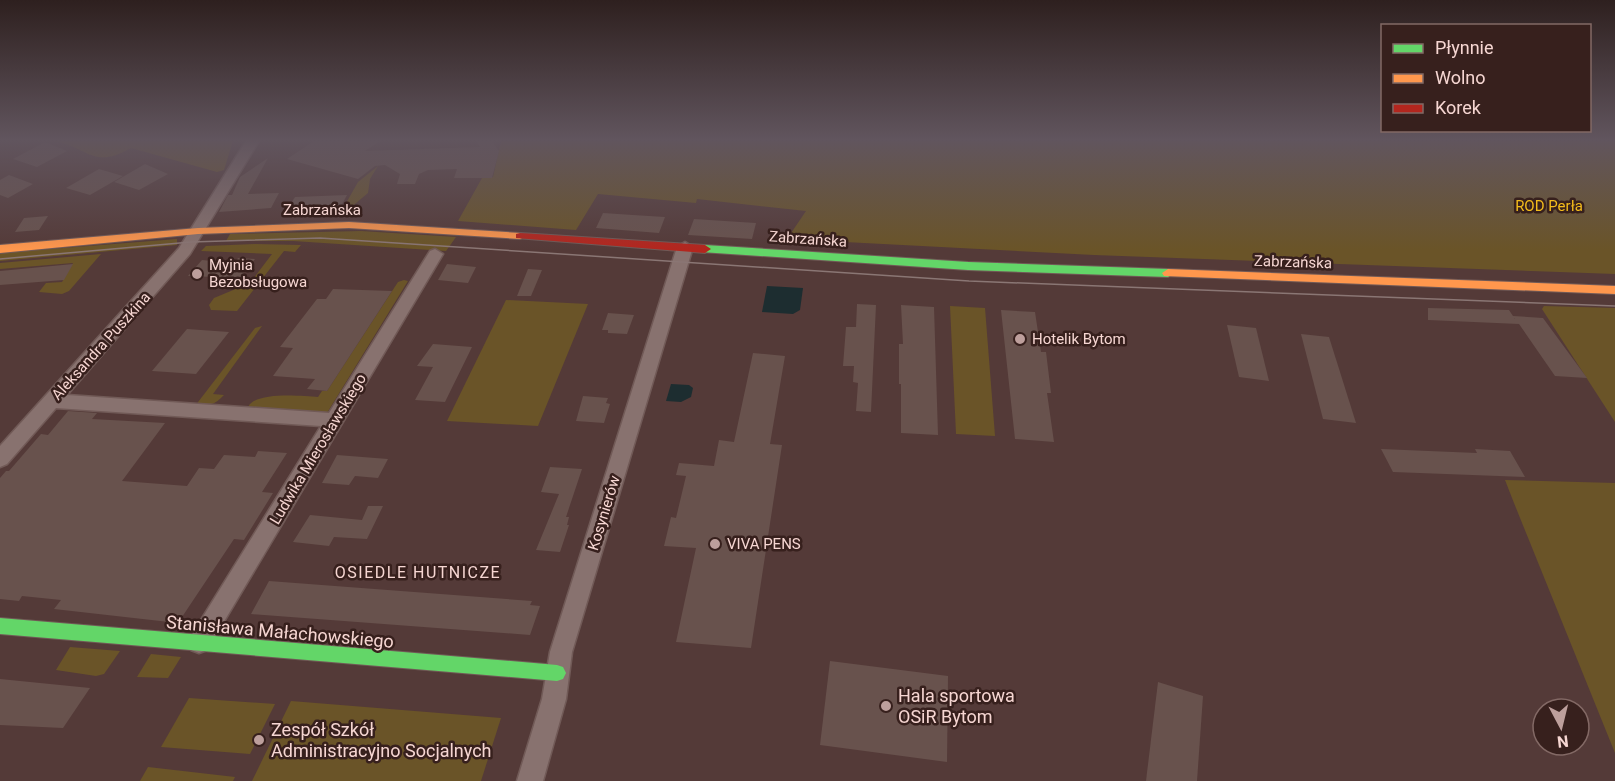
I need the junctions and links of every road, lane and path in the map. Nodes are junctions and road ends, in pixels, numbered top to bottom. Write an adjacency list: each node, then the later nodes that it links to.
1 (230, 177): 2 (street, Aleksandra Puszkina)
2 (198, 231): 3 (street, Zabrzańska); 4 (street, Zabrzańska); 7 (street, Aleksandra Puszkina)
3 (686, 247): 6 (street, Zabrzańska); 12 (street, Kosynierów)
4 (0, 249)
5 (435, 254): 8 (street, Ludwika Mierosławskiego)
6 (1615, 290)
7 (53, 401): 8 (street); 9 (street, Aleksandra Puszkina)
8 (336, 420): 11 (street, Ludwika Mierosławskiego)
9 (0, 459)
10 (0, 626): 11 (street, Stanisława Małachowskiego)
11 (199, 643): 12 (street, Stanisława Małachowskiego)
12 (557, 673): 13 (street, Kosynierów)
13 (530, 781)

